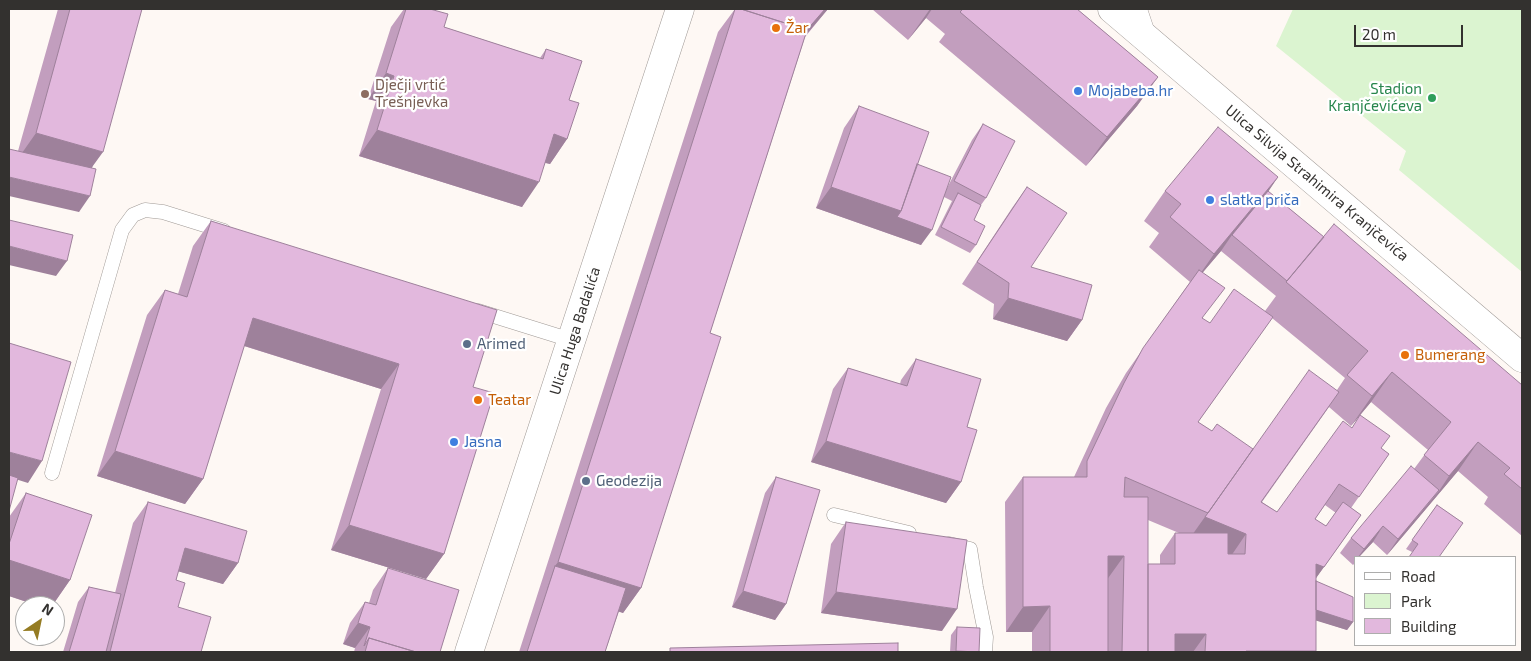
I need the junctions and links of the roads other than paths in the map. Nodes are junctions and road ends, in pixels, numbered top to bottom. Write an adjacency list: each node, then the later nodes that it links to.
1 (680, 9): 7 (street, Ulica Huga Badalića)
2 (1112, 9): 4 (street, Ulica Silvija Strahimira Kranjčevića)
3 (1140, 9): 4 (lane)
4 (1150, 41): 8 (street, Ulica Silvija Strahimira Kranjčevića)
5 (237, 236): 9 (lane)
6 (462, 306): 7 (lane)
7 (572, 340): 11 (street, Ulica Huga Badalića)
8 (1522, 358)
9 (52, 473)
10 (834, 515): 12 (lane)
11 (470, 652)
12 (985, 652)

